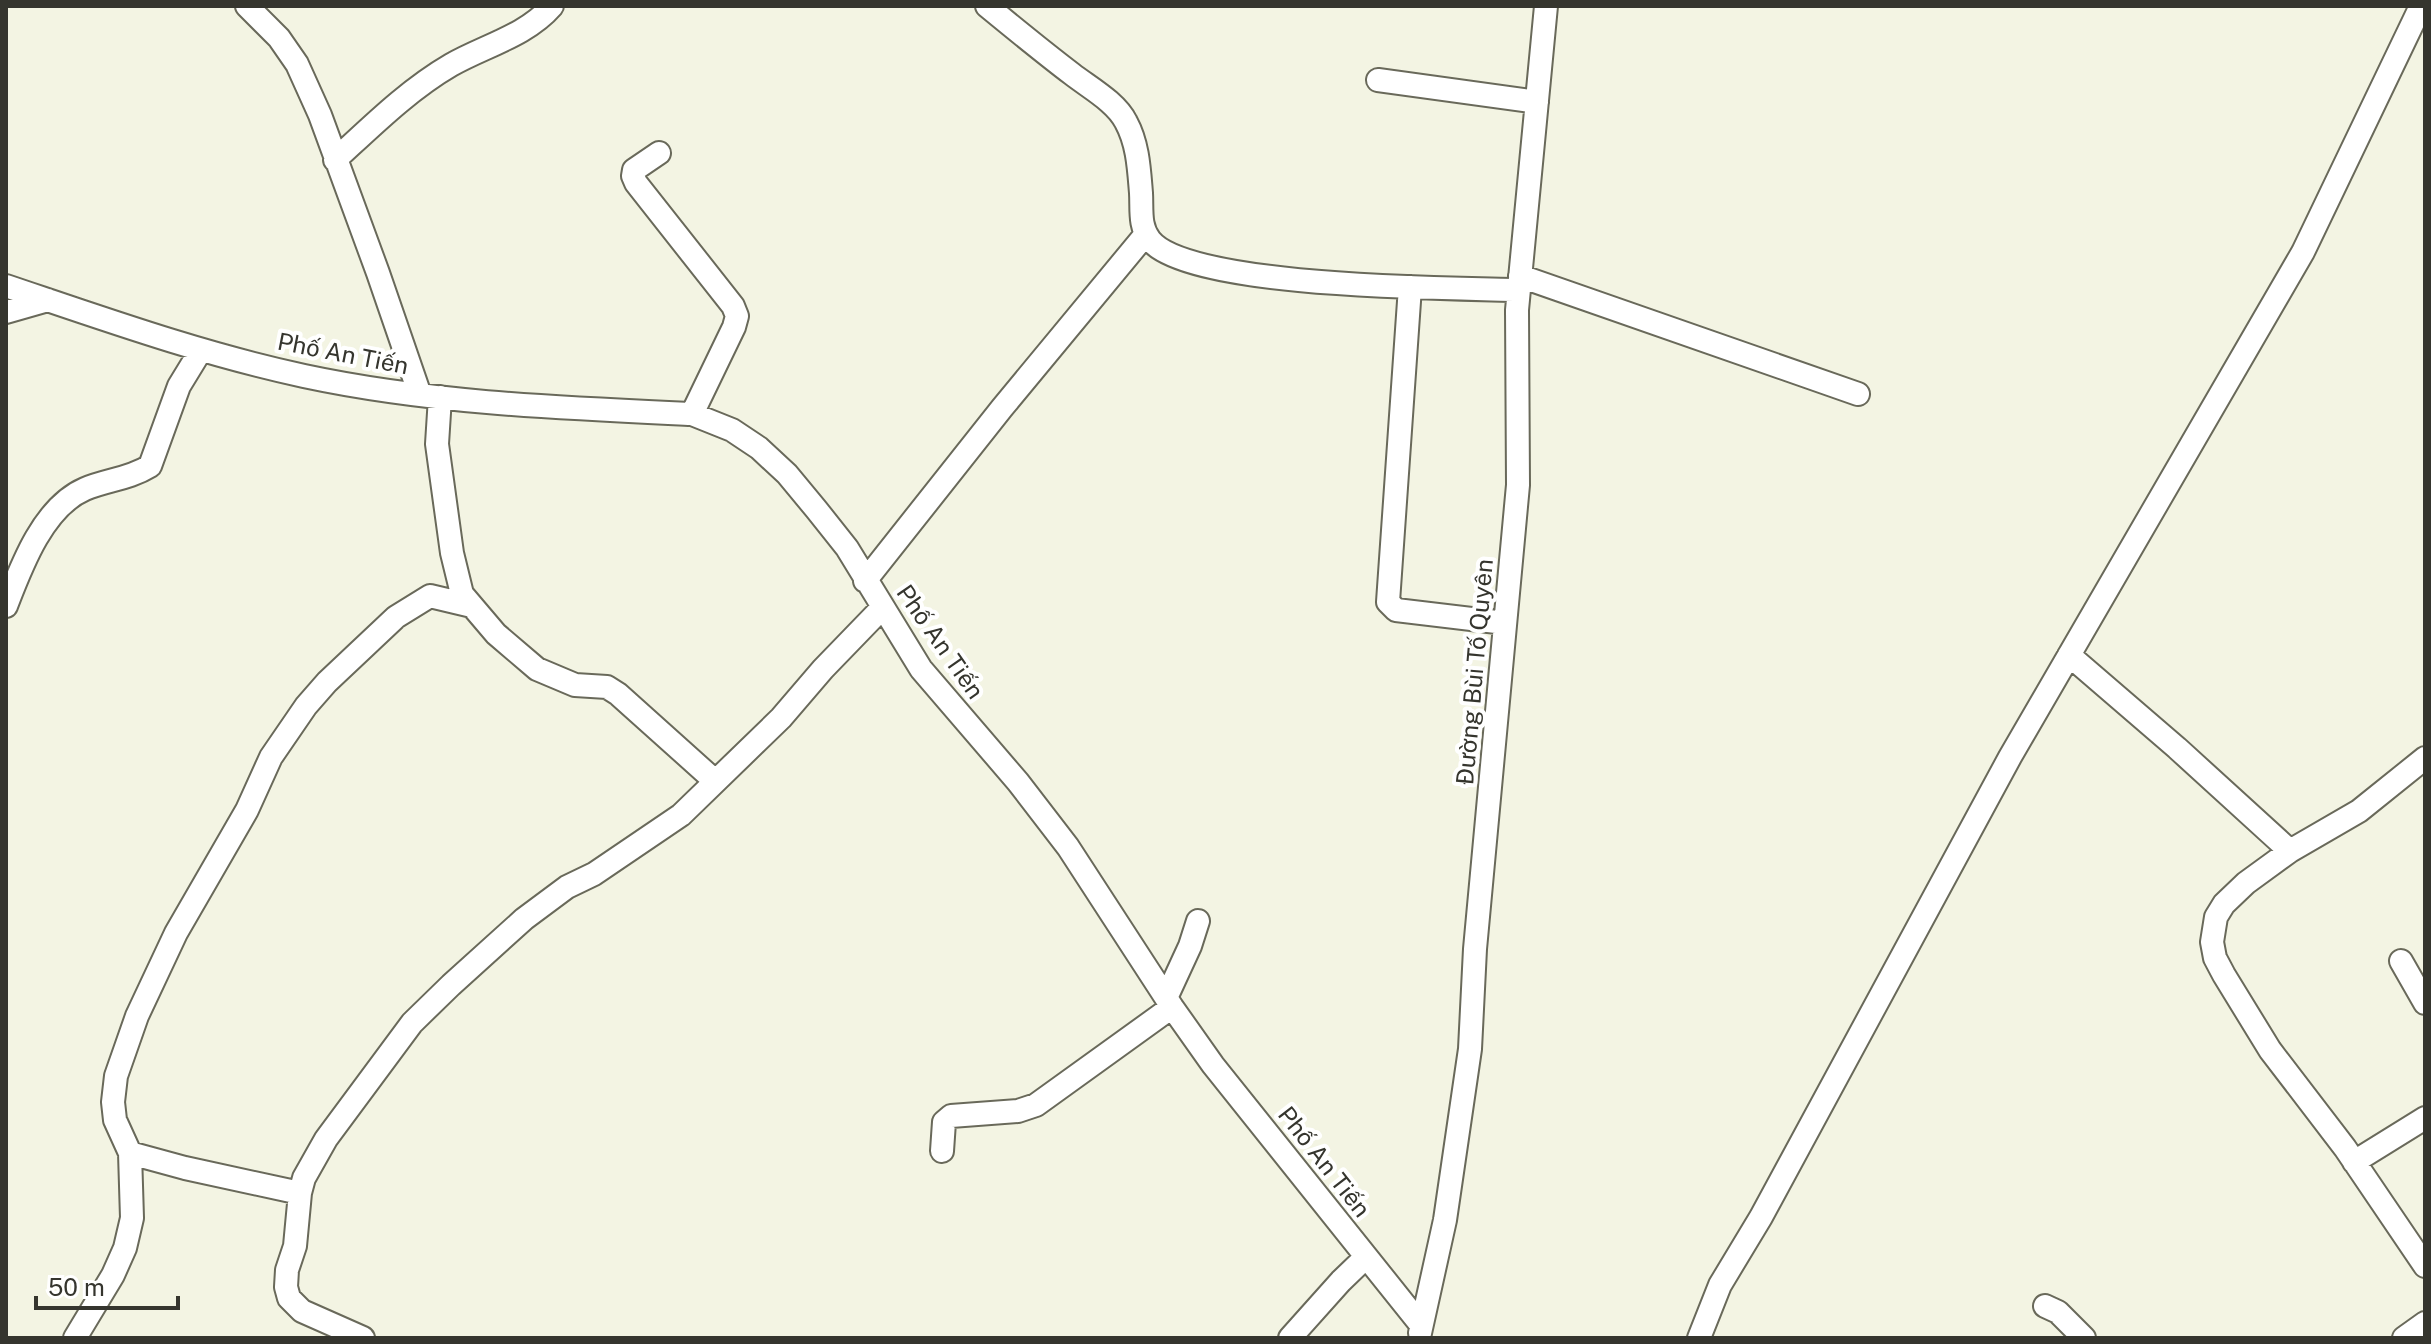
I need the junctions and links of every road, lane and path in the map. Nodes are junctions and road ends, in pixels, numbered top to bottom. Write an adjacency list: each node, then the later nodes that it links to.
1 (247, 6): 9 (street)
2 (552, 6): 9 (street)
3 (987, 6): 10 (street)
4 (1546, 6): 7 (street, Đường Bùi Tố Quyên)
5 (2421, 6): 25 (street)
6 (1378, 80): 7 (street)
7 (1537, 102): 11 (street, Đường Bùi Tố Quyên)
8 (659, 153): 19 (street)
9 (335, 160): 18 (street)
10 (1146, 234): 13 (street); 20 (street)
11 (1519, 283): 13 (street); 17 (street); 24 (street, Đường Bùi Tố Quyên)
12 (6, 286): 14 (street, Phố An Tiến)
13 (1410, 287): 24 (street)
14 (48, 300): 15 (street); 16 (street, Phố An Tiến)
15 (6, 312)
16 (201, 350): 18 (street, Phố An Tiến); 21 (street)
17 (1858, 394)
18 (430, 396): 19 (street, Phố An Tiến); 22 (street)
19 (692, 414): 20 (street, Phố An Tiến)
20 (865, 581): 23 (street, Phố An Tiến)
21 (6, 606)
22 (472, 606): 27 (street); 35 (street)
23 (883, 607): 27 (street); 31 (street, Phố An Tiến)
24 (1505, 623): 42 (street, Đường Bùi Tố Quyên)
25 (2069, 655): 28 (street); 46 (street)
26 (2425, 758): 28 (street)
27 (715, 781): 37 (street)
28 (2290, 851): 36 (street)
29 (1198, 921): 31 (street)
30 (2401, 961): 32 (street)
31 (1169, 1002): 34 (street); 38 (street, Phố An Tiến)
32 (2425, 1003)
33 (2425, 1118): 36 (street)
34 (942, 1151)
35 (130, 1153): 37 (street); 43 (street)
36 (2354, 1162): 39 (street)
37 (300, 1193): 44 (street)
38 (1366, 1257): 42 (street, Phố An Tiến); 45 (street)
39 (2425, 1266)
40 (2045, 1306): 47 (street)
41 (2425, 1323): 48 (street)
42 (1420, 1332)
43 (75, 1338)
44 (363, 1338)
45 (1290, 1338)
46 (1699, 1338)
47 (2084, 1338)
48 (2404, 1338)

